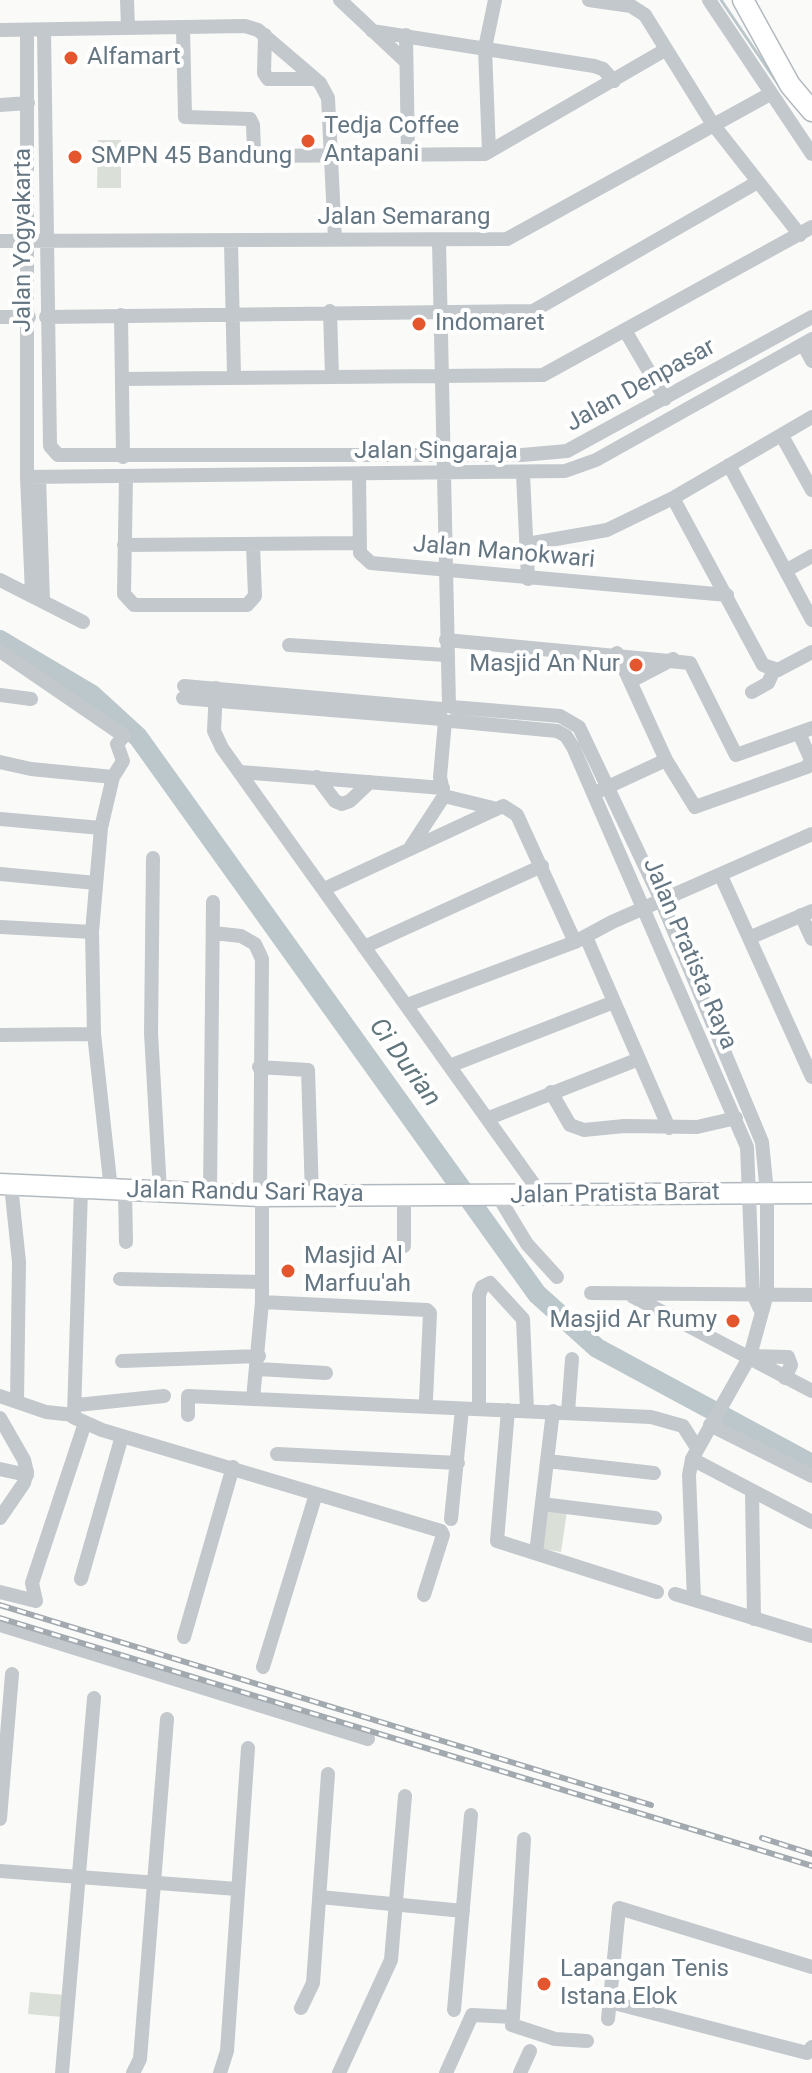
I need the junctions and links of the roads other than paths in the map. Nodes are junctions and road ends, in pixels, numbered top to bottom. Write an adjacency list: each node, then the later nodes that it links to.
1 (127, 0): 8 (street)
2 (340, 0): 12 (street)
3 (495, 0): 15 (street)
4 (589, 0): 16 (street)
5 (709, 0): 20 (street)
6 (743, 0): 23 (street)
7 (183, 27): 8 (street); 13 (street); 28 (street)
8 (128, 28): 11 (street)
9 (0, 30): 10 (street)
10 (27, 30): 11 (street); 21 (street)
11 (44, 30): 33 (street, Jalan Yogyakarta)
12 (372, 31): 14 (street); 17 (street)
13 (265, 35): 18 (street); 18 (street)
14 (406, 35): 15 (street); 17 (street)
15 (485, 48): 19 (street); 25 (street)
16 (665, 50): 19 (street); 24 (street)
17 (405, 61): 27 (street)
18 (315, 79): 28 (street)
19 (614, 81): 25 (street)
20 (770, 94): 24 (street, Jalan Semarang); 26 (street)
21 (28, 103): 22 (street); 33 (street)
22 (0, 105)
23 (812, 111)
24 (714, 125): 29 (street); 34 (street, Jalan Semarang)
25 (489, 152): 27 (street)
26 (812, 154)
27 (408, 155): 28 (street)
28 (333, 156): 31 (street)
29 (756, 183): 30 (street); 38 (street)
30 (806, 231): 44 (street)
31 (335, 239): 34 (street, Jalan Semarang); 35 (street, Jalan Semarang)
32 (0, 241): 33 (street, Jalan Semarang)
33 (38, 241): 35 (street, Jalan Semarang); 41 (street); 42 (street, Jalan Yogyakarta)
34 (439, 241): 38 (street)
35 (231, 242): 37 (street)
36 (330, 311): 37 (street); 38 (street); 48 (street)
37 (232, 313): 39 (street); 47 (street)
38 (440, 313): 49 (street)
39 (121, 315): 42 (street); 50 (street)
40 (0, 317): 41 (street)
41 (29, 317): 60 (street)
42 (46, 317): 54 (street, Jalan Yogyakarta)
43 (812, 317): 51 (street, Jalan Denpasar)
44 (626, 332): 49 (street); 51 (street)
45 (807, 342): 46 (street); 59 (street, Jalan Singaraja)
46 (812, 361)
47 (234, 376): 48 (street); 50 (street)
48 (332, 377): 49 (street)
49 (442, 378): 56 (street)
50 (122, 379): 55 (street)
51 (665, 399): 56 (street, Jalan Denpasar)
52 (812, 417): 53 (street)
53 (782, 436): 57 (street); 62 (street)
54 (51, 450): 55 (street, Jalan Denpasar)
55 (123, 457): 56 (street, Jalan Denpasar)
56 (443, 463): 58 (street, Jalan Singaraja); 59 (street, Jalan Singaraja); 69 (street)
57 (729, 465): 63 (street); 70 (street)
58 (359, 474): 61 (street, Jalan Singaraja); 64 (street)
59 (523, 474): 65 (street)
60 (33, 477): 61 (street, Jalan Singaraja); 74 (street)
61 (126, 477): 66 (street)
62 (812, 490)
63 (673, 498): 65 (street); 73 (street)
64 (360, 543): 67 (street); 69 (street, Jalan Manokwari)
65 (527, 544): 71 (street)
66 (124, 545): 67 (street); 67 (street)
67 (253, 545)
68 (812, 556): 70 (street)
69 (443, 570): 71 (street, Jalan Manokwari); 78 (street)
70 (787, 570): 75 (street)
71 (528, 579): 73 (street, Jalan Manokwari)
72 (0, 580): 74 (street)
73 (727, 595): 83 (street)
74 (38, 598): 76 (street)
75 (812, 620)
76 (83, 622)
77 (289, 645): 78 (street)
78 (446, 648): 81 (street); 90 (street)
79 (0, 651): 95 (street)
80 (812, 652): 83 (street)
81 (617, 653): 82 (street); 84 (street)
82 (674, 659): 84 (street); 91 (street)
83 (774, 670): 86 (street)
84 (631, 681): 92 (street)
85 (184, 692): 87 (street, Jalan Pratista Raya)
86 (752, 692)
87 (215, 694): 90 (street, Jalan Pratista Raya); 94 (street)
88 (0, 695): 89 (street)
89 (31, 699)
90 (447, 715): 98 (street, Jalan Pratista Raya); 99 (street)
91 (806, 730): 92 (street)
92 (666, 760): 98 (street)
93 (0, 762): 95 (street)
94 (240, 772): 96 (street); 110 (street)
95 (113, 777): 102 (street)
96 (317, 777): 97 (street); 97 (street)
97 (370, 782): 99 (street)
98 (601, 790): 111 (street, Jalan Pratista Raya); 113 (street, Jalan Pratista Raya)
99 (443, 792): 100 (street); 104 (street)
100 (493, 808): 104 (street); 106 (street)
101 (0, 819): 102 (street)
102 (101, 828): 109 (street)
103 (812, 834): 108 (street)
104 (410, 848): 110 (street)
105 (153, 858): 138 (street)
106 (542, 866): 120 (street); 121 (street)
107 (0, 874): 109 (street)
108 (721, 876): 111 (street); 118 (street)
109 (96, 883): 116 (street)
110 (324, 889): 121 (street)
111 (661, 900): 113 (street); 134 (street, Jalan Pratista Raya)
112 (213, 902): 117 (street)
113 (645, 907): 120 (street); 132 (street, Jalan Pratista Raya)
114 (807, 913): 118 (street); 119 (street)
115 (0, 927): 116 (street)
116 (92, 932): 124 (street)
117 (213, 933): 128 (street); 139 (street)
118 (749, 938): 129 (street)
119 (812, 939)
120 (581, 940): 122 (street); 123 (street)
121 (364, 947): 123 (street)
122 (614, 1002): 126 (street); 127 (street)
123 (407, 1005): 127 (street)
124 (94, 1034): 125 (street); 137 (street)
125 (0, 1035)
126 (639, 1059): 130 (street); 133 (street)
127 (452, 1065): 131 (street)
128 (259, 1067): 142 (street); 143 (street)
129 (812, 1077)
130 (551, 1092): 131 (street); 133 (street)
131 (489, 1118): 146 (street)
132 (736, 1118): 133 (street); 134 (street, Jalan Pratista Raya)
133 (669, 1128)
134 (757, 1161): 141 (street, Jalan Pratista Raya)
135 (6, 1184): 136 (street, Jalan Randu Sari Raya); 167 (street)
136 (81, 1189): 137 (street, Jalan Randu Sari Raya); 172 (street)
137 (118, 1190): 138 (street, Jalan Randu Sari Raya); 147 (street)
138 (160, 1191): 139 (street, Jalan Randu Sari Raya)
139 (210, 1193): 143 (street, Jalan Randu Sari Raya)
140 (812, 1193): 141 (street, Jalan Pratista Barat)
141 (759, 1194): 146 (street, Jalan Pratista Barat); 153 (street, Jalan Pratista Raya)
142 (312, 1195): 143 (street, Jalan Randu Sari Raya); 144 (street, Jalan Randu Sari Raya)
143 (261, 1196): 151 (street)
144 (404, 1196): 145 (street, Jalan Randu Sari Raya); 148 (street)
145 (488, 1196): 146 (street, Jalan Pratista Barat); 149 (street)
146 (543, 1197)
147 (126, 1242)
148 (404, 1246)
149 (557, 1277)
150 (120, 1279): 151 (street)
151 (262, 1282): 156 (street)
152 (591, 1293): 155 (street)
153 (760, 1294): 154 (street); 155 (street); 157 (street)
154 (812, 1295)
155 (631, 1296): 157 (street)
156 (262, 1302): 160 (street); 166 (street)
157 (749, 1357): 162 (street); 176 (street)
158 (572, 1359): 173 (street)
159 (122, 1361): 160 (street)
160 (258, 1363): 161 (street); 165 (street)
161 (326, 1373)
162 (812, 1391)
163 (0, 1396): 167 (street)
164 (164, 1396): 172 (street)
165 (253, 1399): 168 (street); 174 (street)
166 (426, 1400)
167 (17, 1401): 172 (street)
168 (462, 1409): 169 (street); 183 (street)
169 (479, 1409): 170 (street); 171 (street)
170 (508, 1410): 171 (street); 196 (street)
171 (527, 1410): 173 (street)
172 (75, 1411): 179 (street)
173 (561, 1412): 181 (street); 182 (street)
174 (188, 1415)
175 (0, 1418): 178 (street)
176 (711, 1424): 181 (street); 188 (street)
177 (83, 1429): 198 (street)
178 (4, 1434): 187 (street)
179 (122, 1436): 184 (street); 197 (street)
180 (277, 1454): 183 (street)
181 (695, 1454): 189 (street); 202 (street)
182 (547, 1461): 186 (street); 191 (street)
183 (458, 1463): 194 (street)
184 (233, 1467): 190 (street); 206 (street)
185 (0, 1469): 187 (street)
186 (654, 1473)
187 (27, 1475): 192 (street)
188 (812, 1476)
189 (752, 1491): 195 (street); 203 (street)
190 (316, 1494): 201 (street); 207 (street)
191 (542, 1504): 193 (street); 196 (street)
192 (2, 1511)
193 (655, 1518)
194 (451, 1519)
195 (812, 1522)
196 (536, 1553): 199 (street)
197 (81, 1579)
198 (0, 1592)
199 (657, 1592)
200 (675, 1594): 202 (street)
201 (424, 1595)
202 (694, 1599): 203 (street)
203 (754, 1619): 205 (street)
204 (0, 1625): 211 (street)
205 (812, 1636)
206 (184, 1637)
207 (263, 1667)
208 (12, 1674): 216 (street)
209 (94, 1698): 219 (street)
210 (167, 1719): 220 (street)
211 (368, 1739)
212 (248, 1748): 221 (street)
213 (328, 1774): 222 (street)
214 (405, 1796): 223 (street)
215 (471, 1815): 224 (street)
216 (0, 1819)
217 (524, 1839): 229 (street)
218 (0, 1871): 219 (street)
219 (78, 1877): 220 (street); 234 (street)
220 (153, 1882): 221 (street); 235 (street)
221 (237, 1889): 236 (street)
222 (320, 1897): 223 (street); 227 (street)
223 (395, 1904): 224 (street); 237 (street)
224 (463, 1911): 228 (street)
225 (812, 1967): 226 (street)
226 (610, 2002): 230 (street); 232 (street)
227 (301, 2008)
228 (454, 2010)
229 (513, 2017): 231 (street); 238 (street)
230 (608, 2019)
231 (587, 2041)
232 (812, 2047)
233 (530, 2051): 239 (street)
234 (62, 2073)
235 (133, 2073)
236 (220, 2073)
237 (339, 2073)
238 (446, 2073)
239 (520, 2073)

